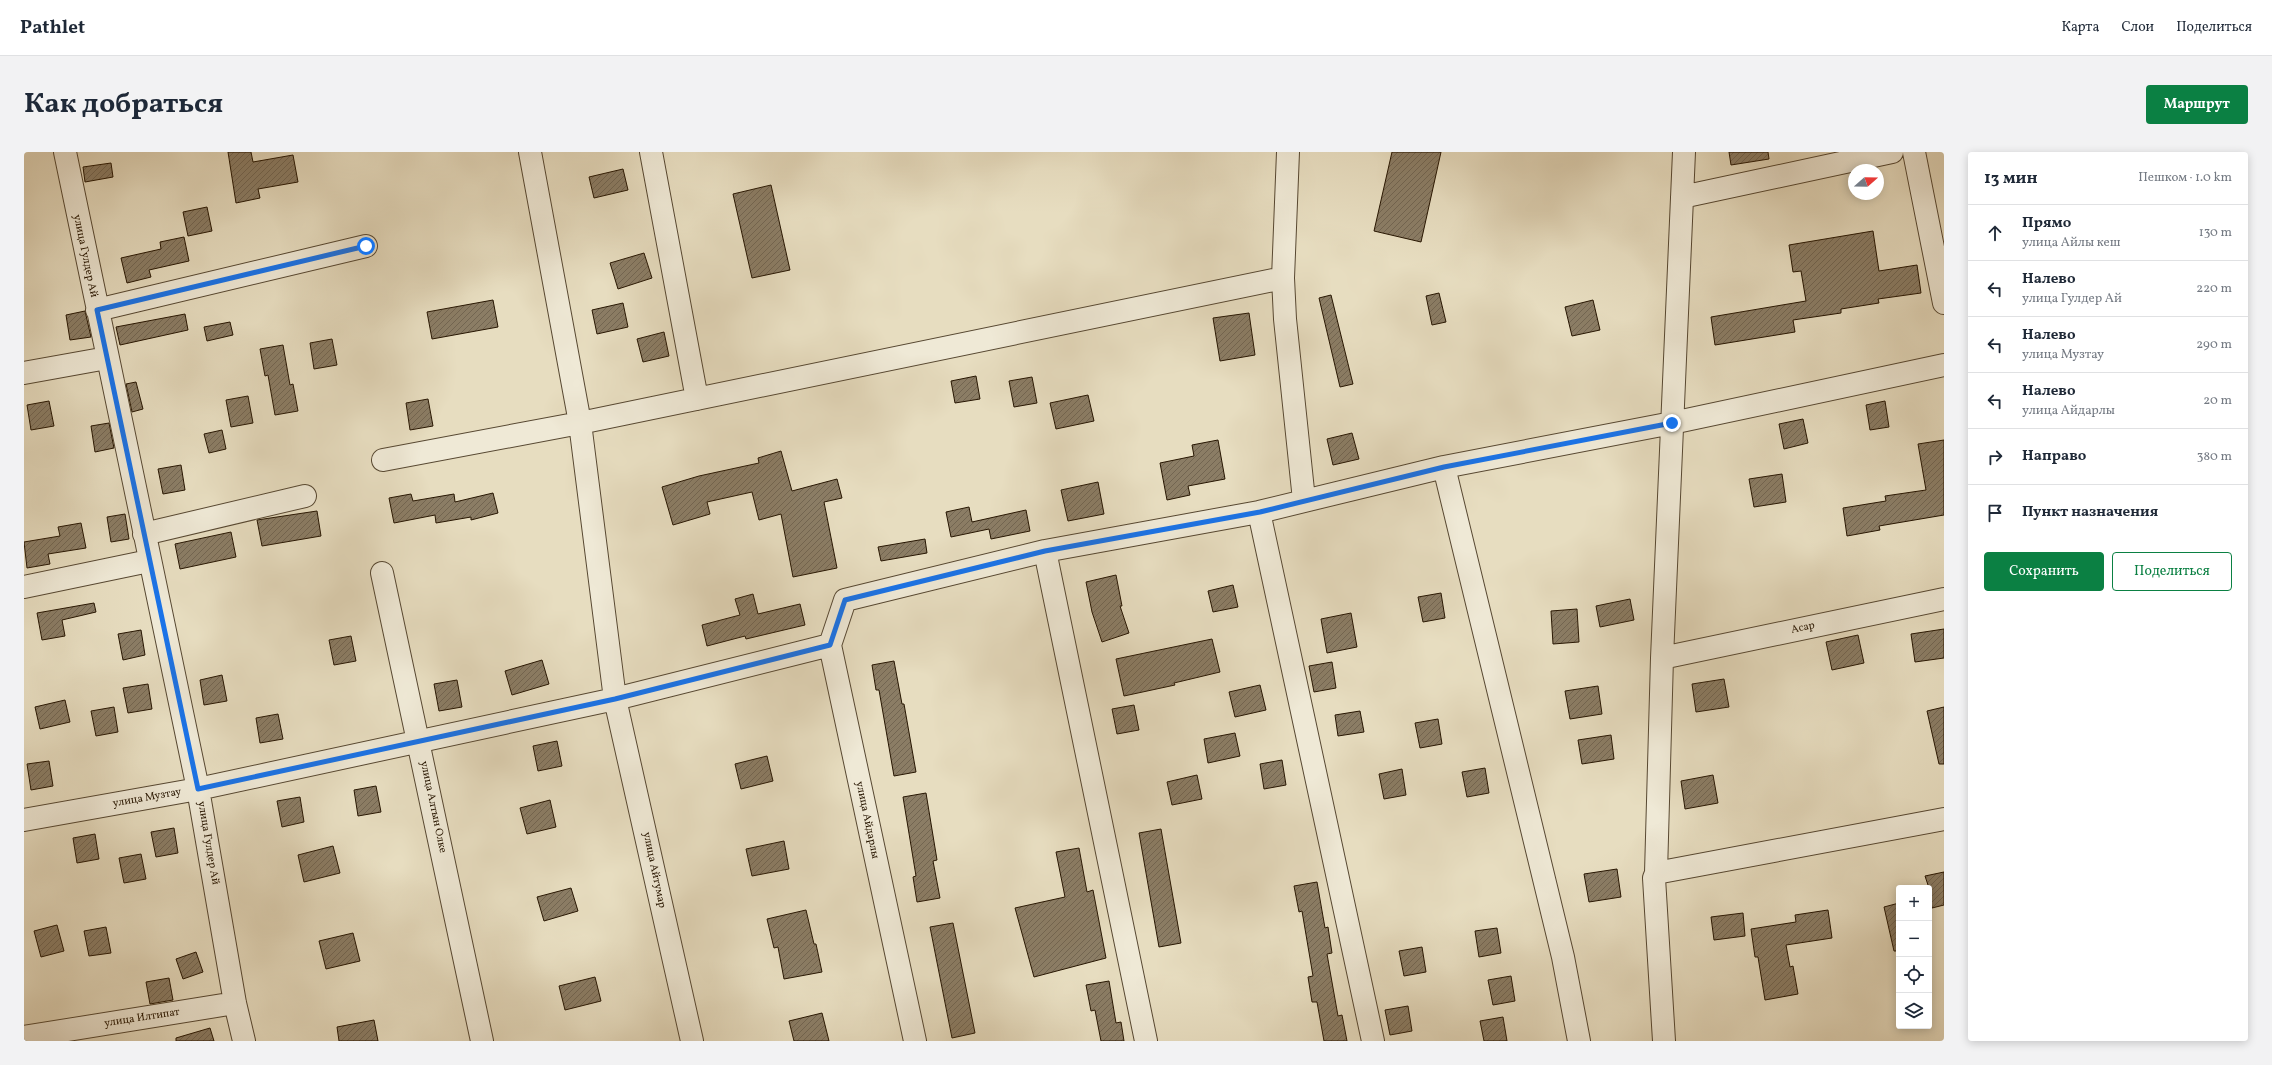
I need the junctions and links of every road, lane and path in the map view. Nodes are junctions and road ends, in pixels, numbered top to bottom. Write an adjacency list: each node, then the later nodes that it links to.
1 (65, 152): 12 (street, улица Гулдер Ай)
2 (530, 152): 17 (street, улица Айтумар)
3 (651, 152): 16 (street)
4 (1288, 152): 10 (street)
5 (1684, 152): 8 (street)
6 (1892, 152): 8 (street)
7 (1914, 152): 11 (street)
8 (1682, 197): 18 (street)
9 (366, 246): 12 (street)
10 (1283, 278): 16 (street); 22 (street)
11 (1944, 303)
12 (97, 310): 13 (street, улица Гулдер Ай)
13 (107, 358): 15 (street); 24 (street, улица Гулдер Ай)
14 (1944, 365): 18 (street)
15 (24, 373)
16 (697, 399): 17 (street)
17 (580, 423): 19 (street); 32 (street, улица Айтумар)
18 (1672, 423): 20 (street); 31 (street)
19 (383, 460)
20 (1444, 467): 22 (street); 46 (street)
21 (305, 496): 24 (street)
22 (1304, 500): 23 (street)
23 (1260, 512): 25 (street); 45 (street)
24 (144, 534): 26 (street, улица Гулдер Ай)
25 (1045, 551): 30 (street); 44 (street)
26 (149, 561): 28 (street); 34 (street, улица Гулдер Ай)
27 (382, 573): 33 (street, улица Алтын Олке)
28 (24, 587)
29 (1944, 598): 31 (street, Асар)
30 (830, 645): 32 (street, улица Музтау); 43 (street, улица Айдарлы)
31 (1662, 658): 37 (street)
32 (615, 699): 33 (street, улица Музтау); 42 (street, улица Айтумар)
33 (419, 741): 34 (street, улица Музтау); 41 (street, улица Алтын Олке)
34 (198, 789): 36 (street, улица Музтау); 38 (street, улица Гулдер Ай)
35 (1944, 818): 37 (street)
36 (24, 820)
37 (1656, 873): 47 (street)
38 (235, 1003): 39 (street, улица Илтипат); 40 (street, улица Гулдер Ай)
39 (24, 1037)
40 (244, 1041)
41 (482, 1041)
42 (692, 1041)
43 (915, 1041)
44 (1146, 1041)
45 (1373, 1041)
46 (1579, 1041)
47 (1664, 1041)

